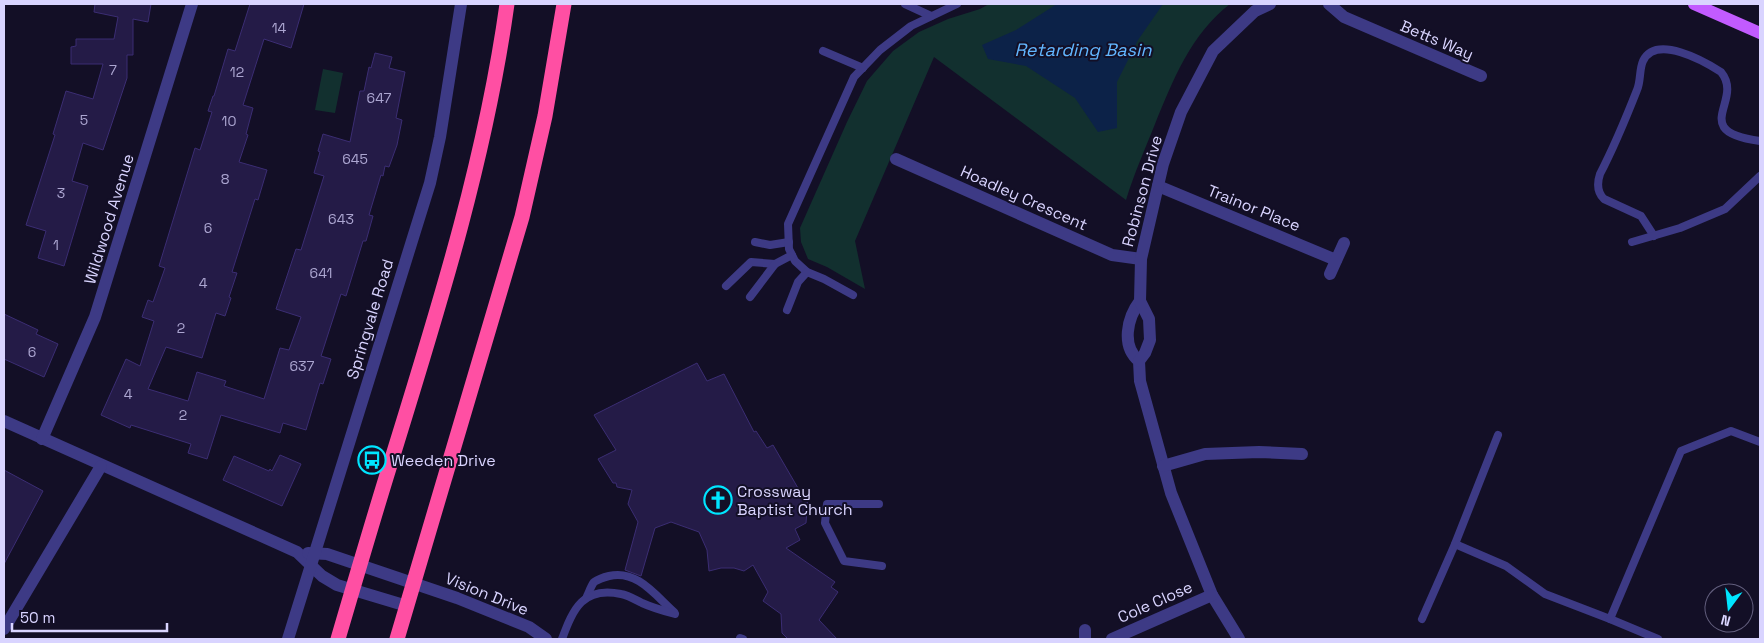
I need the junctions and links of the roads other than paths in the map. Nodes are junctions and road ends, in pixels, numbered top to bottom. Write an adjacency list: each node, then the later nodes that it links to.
1 (192, 4): 38 (street, Wildwood Avenue)
2 (461, 4): 45 (street, Springvale Road)
3 (507, 4): 46 (highway)
4 (564, 4): 48 (highway)
5 (905, 4): 10 (lane)
6 (957, 4): 10 (lane)
7 (1270, 4): 18 (street, Robinson Drive)
8 (1330, 4): 14 (street, Betts Way)
9 (1694, 4): 11 (main road)
10 (932, 16): 13 (lane)
11 (1760, 33)
12 (823, 51): 13 (lane)
13 (863, 68): 21 (lane)
14 (1481, 76)
15 (1760, 141): 19 (lane)
16 (896, 159): 25 (street, Hoadley Crescent)
17 (1760, 176): 19 (lane)
18 (1158, 186): 25 (street, Robinson Drive); 26 (street, Trainor Place)
19 (1654, 236): 22 (lane)
20 (756, 242): 21 (lane)
21 (789, 242): 24 (lane)
22 (1632, 242)
23 (1344, 243): 26 (street)
24 (792, 255): 27 (lane); 28 (lane)
25 (1141, 259): 33 (street, Robinson Drive)
26 (1336, 260): 29 (street)
27 (775, 264): 30 (lane); 32 (lane)
28 (807, 272): 31 (lane); 34 (lane)
29 (1330, 274)
30 (726, 286)
31 (853, 295)
32 (750, 297)
33 (1140, 301): 35 (street, Robinson Drive); 35 (street, Robinson Drive)
34 (787, 310)
35 (1138, 361): 42 (street, Robinson Drive)
36 (4, 422): 38 (street)
37 (1498, 435): 44 (lane)
38 (42, 439): 41 (street)
39 (1760, 442): 54 (lane)
40 (1302, 454): 42 (street)
41 (101, 466): 45 (street); 55 (street)
42 (1163, 466): 50 (street, Robinson Drive)
43 (879, 504): 47 (lane)
44 (1455, 544): 53 (lane); 54 (lane)
45 (313, 559): 46 (street); 49 (street); 56 (street, Springvale Road)
46 (360, 565): 48 (street); 49 (highway)
47 (882, 566)
48 (414, 583): 52 (highway); 59 (street, Vision Drive)
49 (352, 590): 52 (street); 57 (highway)
50 (1212, 595): 61 (street, Cole Close); 62 (street, Robinson Drive)
51 (587, 596): 51 (lane); 60 (lane)
52 (407, 606): 58 (highway)
53 (1422, 619)
54 (1610, 619): 63 (lane)
55 (4, 629)
56 (288, 639)
57 (338, 639)
58 (397, 639)
59 (546, 639)
60 (562, 639)
61 (1112, 639)
62 (1239, 639)
63 (1658, 639)

